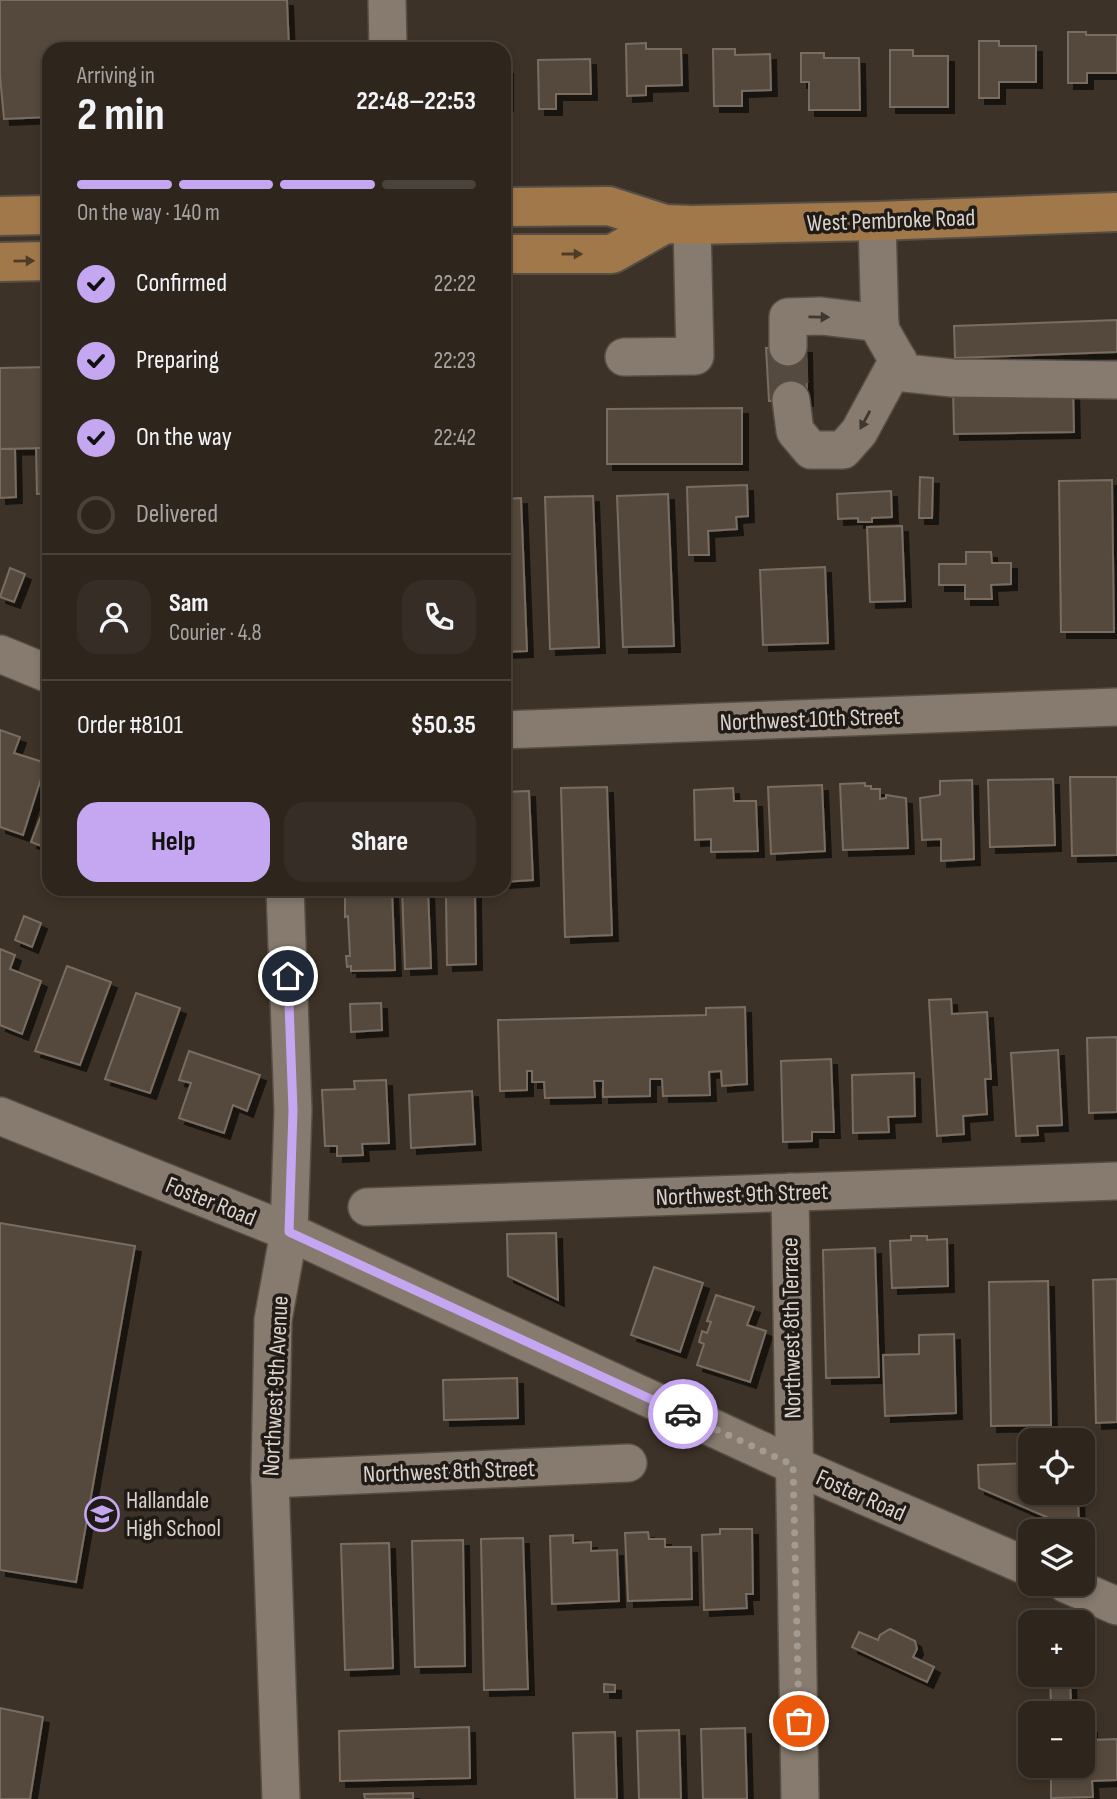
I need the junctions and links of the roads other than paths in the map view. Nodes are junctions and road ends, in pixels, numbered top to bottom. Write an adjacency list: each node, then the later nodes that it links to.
1 (387, 0): 2 (street)
2 (388, 42)
3 (511, 207): 8 (main road, West Pembroke Road)
4 (1117, 212): 7 (main road, West Pembroke Road)
5 (42, 215): 6 (main road)
6 (0, 216)
7 (877, 221): 8 (main road, West Pembroke Road); 12 (street)
8 (678, 224): 9 (main road, West Pembroke Road, one-way to 8); 14 (street)
9 (511, 254)
10 (42, 261): 11 (main road, one-way to 10)
11 (0, 262)
12 (880, 323): 13 (street, one-way to 12); 15 (street)
13 (788, 347)
14 (624, 358)
15 (898, 360): 16 (street); 17 (street, one-way to 17)
16 (1117, 380)
17 (790, 400)
18 (0, 654): 19 (street)
19 (42, 671)
20 (1117, 707): 21 (street, Northwest 10th Street)
21 (511, 730)
22 (285, 896): 27 (street, Northwest 9th Avenue)
23 (0, 1116): 27 (street, Foster Road)
24 (1117, 1181): 25 (street, Northwest 9th Street)
25 (790, 1192): 26 (street, Northwest 9th Street); 29 (street, Northwest 8th Terrace)
26 (367, 1207)
27 (289, 1232): 29 (street, Foster Road); 30 (street, Northwest 9th Avenue)
28 (628, 1463): 30 (street, Northwest 8th Street)
29 (793, 1465): 31 (street, Foster Road); 35 (street, Northwest 8th Terrace)
30 (271, 1479): 34 (street, Northwest 9th Avenue)
31 (1018, 1563)
32 (1094, 1596): 33 (street)
33 (1117, 1606)
34 (281, 1799)
35 (800, 1799)

